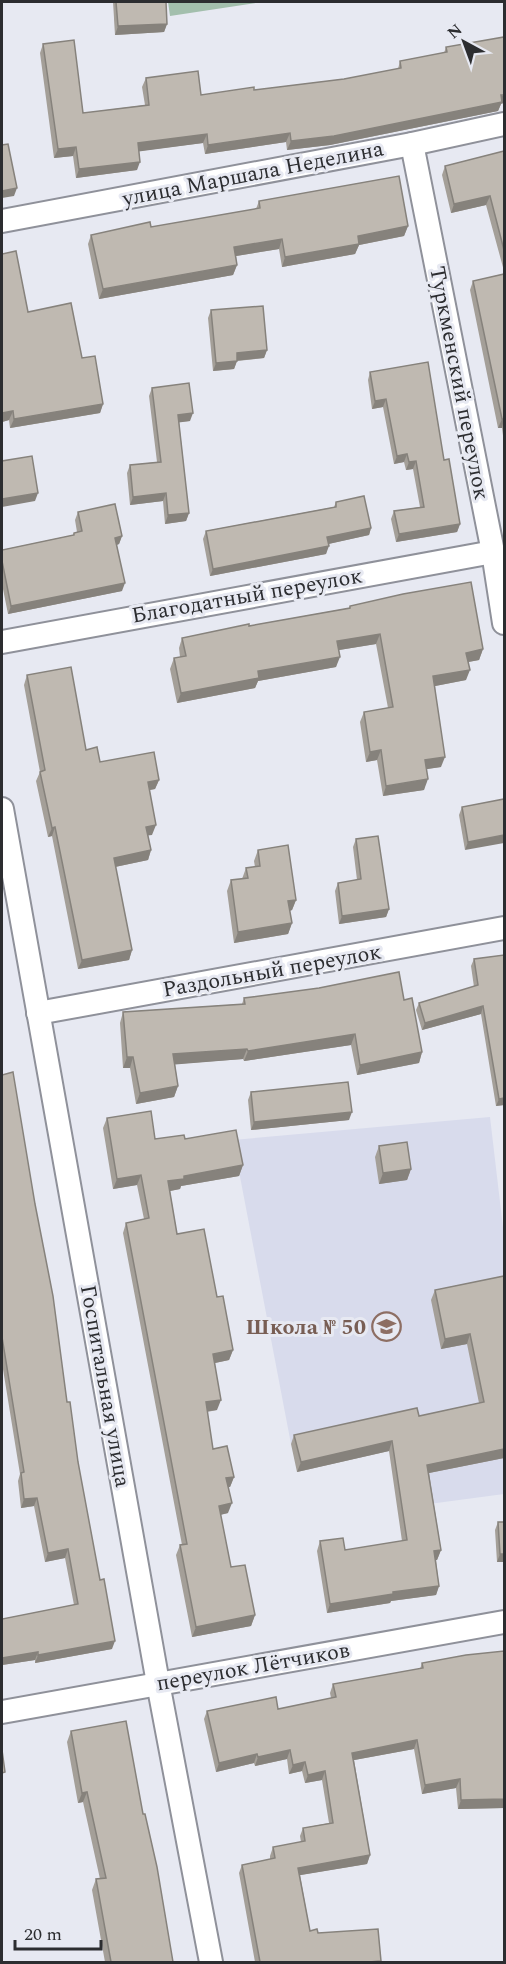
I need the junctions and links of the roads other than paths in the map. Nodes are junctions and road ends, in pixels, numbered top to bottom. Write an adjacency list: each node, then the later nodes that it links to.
1 (504, 124): 2 (street, улица Маршала Неделина)
2 (412, 144): 3 (street, улица Маршала Неделина); 4 (street, Туркменский переулок)
3 (2, 221)
4 (493, 552): 5 (street, Туркменский переулок); 6 (street, Благодатный переулок)
5 (504, 622)
6 (2, 642)
7 (2, 809): 9 (street, Госпитальная улица)
8 (504, 928): 9 (street, Раздольный переулок)
9 (38, 1013): 11 (street, Госпитальная улица)
10 (504, 1622): 11 (street, переулок Лётчиков)
11 (158, 1683): 12 (street, переулок Лётчиков); 13 (street, Госпитальная улица)
12 (2, 1712)
13 (212, 1962)

